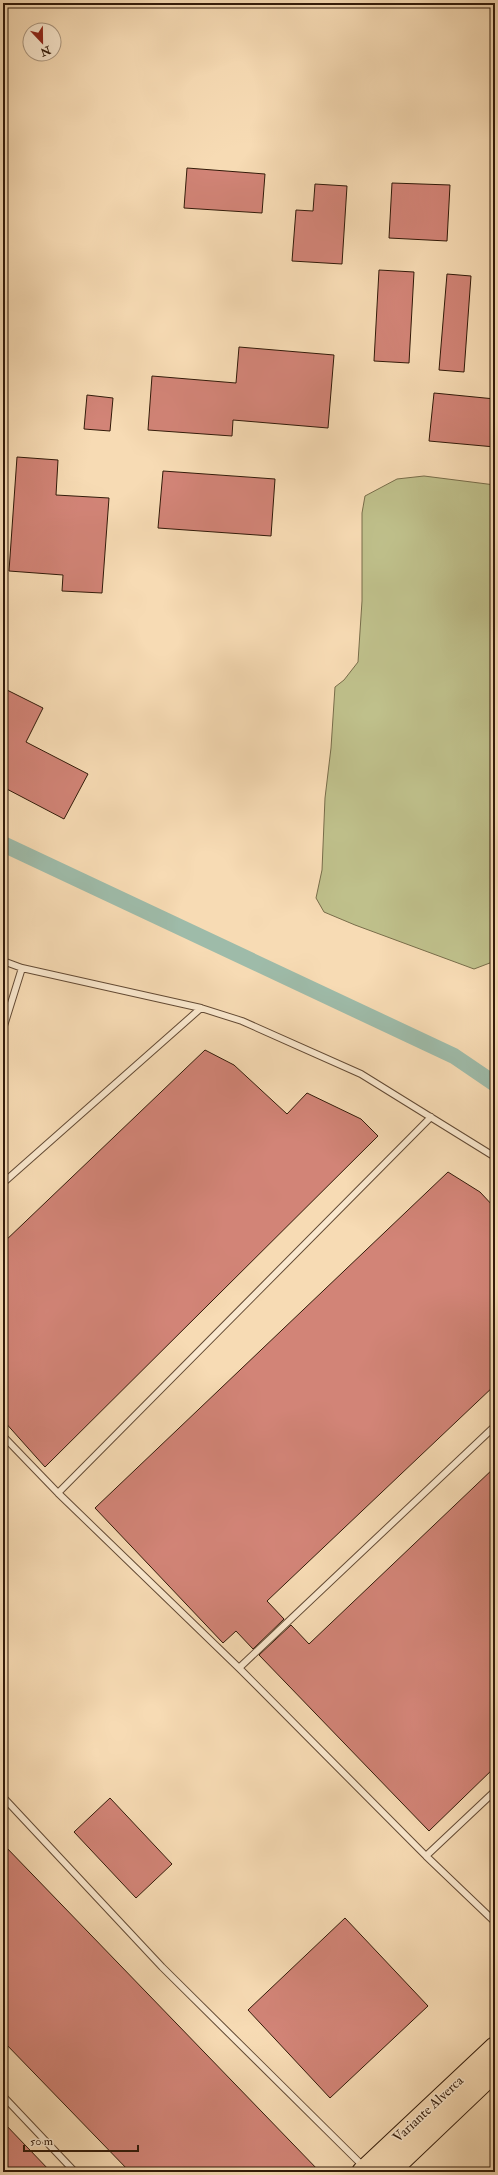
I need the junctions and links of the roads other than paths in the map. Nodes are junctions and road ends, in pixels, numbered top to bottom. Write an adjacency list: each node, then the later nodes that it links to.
1 (3, 961): 2 (lane)
2 (22, 968): 3 (lane); 4 (lane)
3 (200, 1008): 5 (lane); 7 (lane)
4 (3, 1028)
5 (431, 1117): 6 (lane); 10 (lane)
6 (495, 1157)
7 (3, 1183)
8 (495, 1426): 11 (lane)
9 (3, 1436): 10 (lane)
10 (58, 1493): 11 (lane)
11 (239, 1668): 14 (lane)
12 (495, 1791): 14 (lane)
13 (3, 1797): 19 (lane)
14 (426, 1856): 15 (lane)
15 (495, 1922)
16 (495, 2047): 19 (main road, Variante Alverca)
17 (495, 2071): 21 (main road, Variante Alverca)
18 (3, 2096): 20 (lane)
19 (363, 2170)
20 (75, 2172)
21 (389, 2172)

